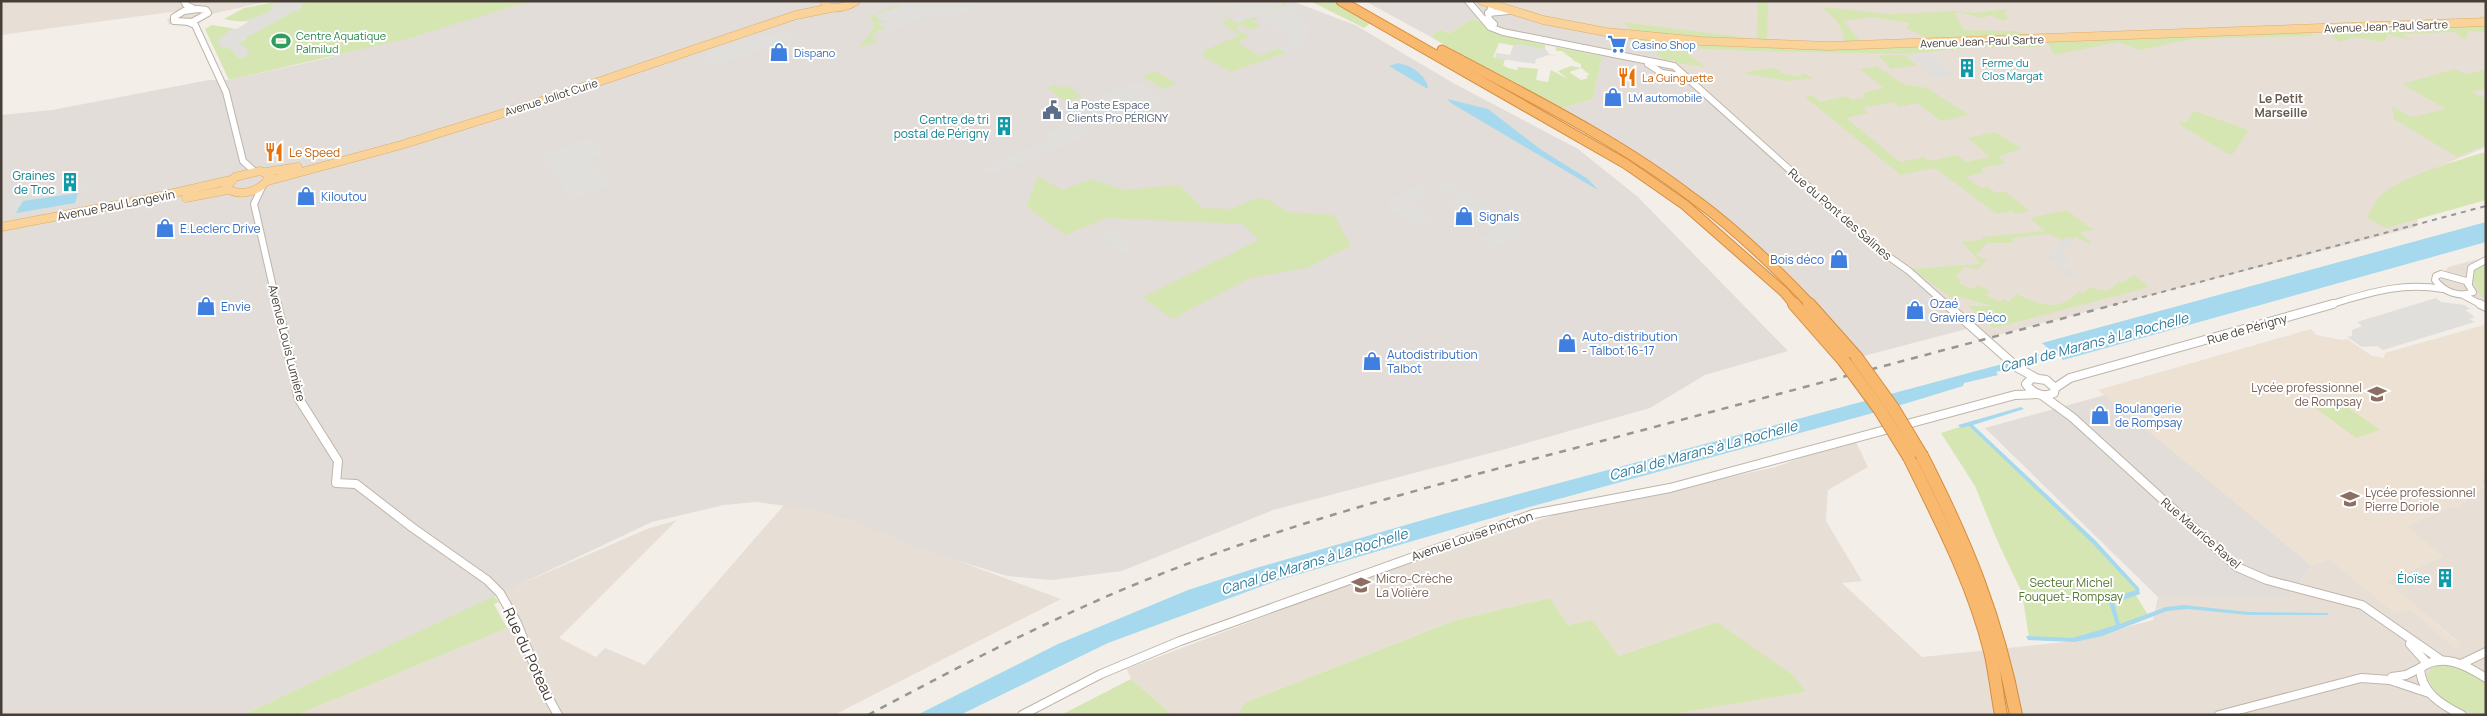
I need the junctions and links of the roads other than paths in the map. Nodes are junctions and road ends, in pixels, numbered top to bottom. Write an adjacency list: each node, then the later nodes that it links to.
1 (824, 1): 9 (main road); 19 (main road, Avenue Joliot Curie)
2 (856, 1): 9 (main road, Avenue Joliot Curie)
3 (1334, 1): 12 (highway)
4 (1341, 1): 12 (highway)
5 (1353, 1): 41 (highway, bridge)
6 (1468, 1): 11 (street, Rue du Pont des Salines)
7 (1487, 3): 10 (main road, Avenue Jean-Paul Sartre); 11 (street); 11 (street)
8 (184, 6): 14 (street); 14 (street)
9 (832, 8): 21 (main road, Avenue Joliot Curie)
10 (1508, 11): 11 (street); 13 (main road, Avenue Jean-Paul Sartre)
11 (1484, 15): 15 (street, Rue du Pont des Salines)
12 (1374, 20): 41 (highway, bridge)
13 (2486, 22)
14 (196, 23): 17 (street)
15 (1658, 66): 16 (street, Rue du Pont des Salines); 16 (street, Rue du Pont des Salines)
16 (1674, 72): 34 (street, Rue du Pont des Salines)
17 (243, 160): 18 (street); 20 (street)
18 (254, 171): 19 (main road, Avenue Joliot Curie); 20 (main road, Avenue Paul Langevin)
19 (266, 172): 21 (main road)
20 (234, 178): 22 (main road); 25 (main road, Avenue Paul Langevin)
21 (265, 184): 23 (main road, Avenue Joliot Curie); 24 (street)
22 (227, 190): 23 (main road); 26 (main road, Avenue Paul Langevin)
23 (242, 193): 24 (street)
24 (254, 204): 42 (street, Avenue Louis Lumière)
25 (1, 227)
26 (1, 234)
27 (2486, 260): 28 (street)
28 (2469, 283): 29 (street); 30 (street)
29 (2443, 288): 31 (street, Rue de Périgny); 37 (street, Rue de Périgny)
30 (2473, 292): 31 (street); 32 (street)
31 (2461, 294): 33 (street, Rue de Périgny)
32 (2486, 302)
33 (2486, 307)
34 (2018, 368): 35 (street, Rue du Pont des Salines); 36 (street, Rue du Pont des Salines)
35 (2036, 378): 36 (street); 37 (street, Rue du Pont des Salines)
36 (2027, 384): 38 (street); 39 (street, Rue Maurice Ravel)
37 (2055, 391): 39 (street, Rue de Périgny); 40 (street, Rue Maurice Ravel)
38 (2015, 395): 39 (street); 52 (street, Avenue Louise Pinchon)
39 (2041, 395): 40 (street, Rue Maurice Ravel)
40 (2072, 417): 43 (street, Rue Maurice Ravel)
41 (1916, 456): 53 (highway); 54 (highway)
42 (500, 593): 51 (street, Rue du Poteau)
43 (2404, 637): 45 (street, Rue Maurice Ravel); 47 (street, Rue Maurice Ravel)
44 (2486, 652): 46 (street)
45 (2441, 660): 46 (street); 47 (street)
46 (2460, 664): 48 (street)
47 (2423, 665): 49 (street); 50 (street)
48 (2485, 676)
49 (2389, 678): 50 (street); 55 (street)
50 (2429, 693): 56 (street)
51 (558, 715)
52 (1022, 715)
53 (2001, 715)
54 (2016, 715)
55 (2219, 715)
56 (2462, 715)

